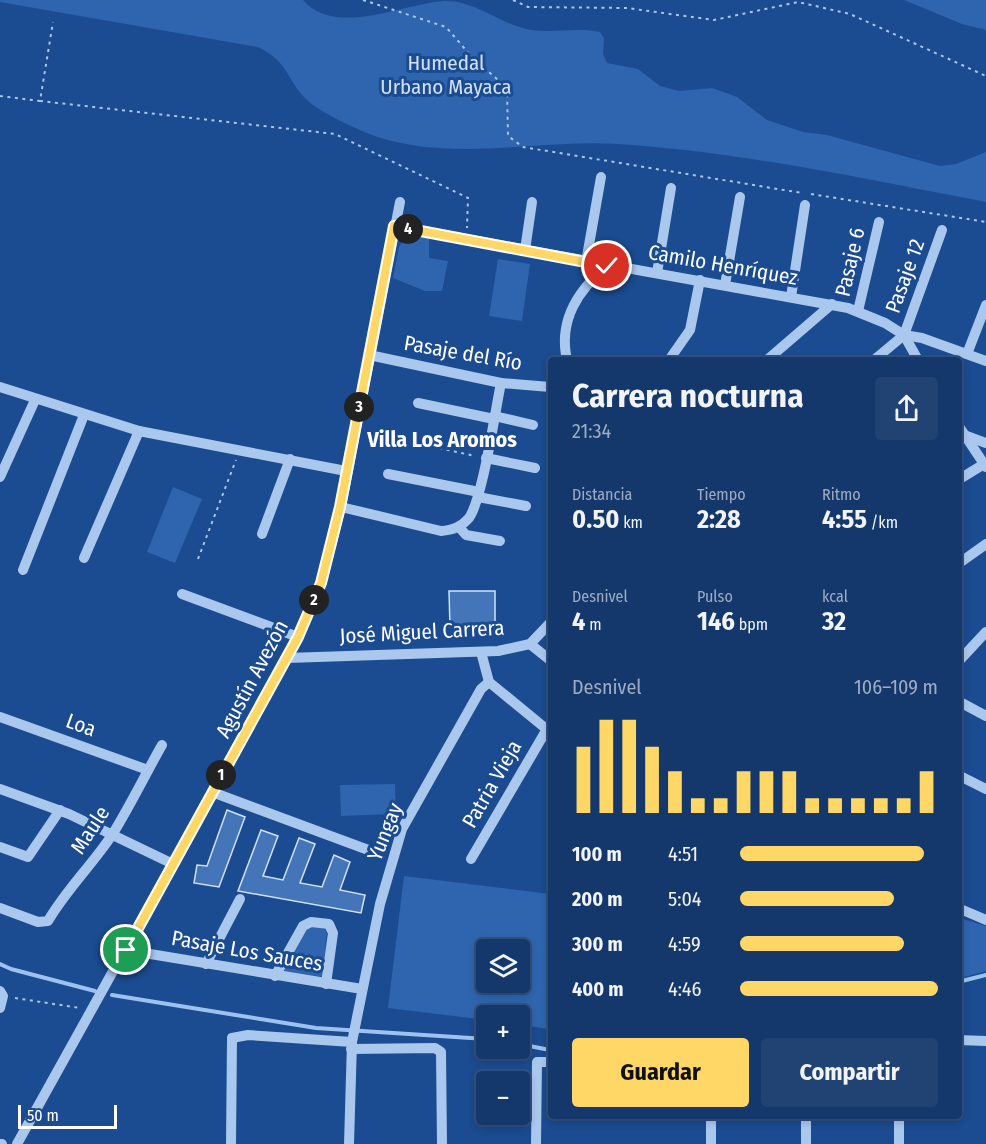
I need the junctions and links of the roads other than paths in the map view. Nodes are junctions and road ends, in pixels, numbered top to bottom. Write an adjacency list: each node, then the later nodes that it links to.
1 (601, 177): 11 (street)
2 (671, 188): 13 (street)
3 (740, 197): 15 (street)
4 (400, 202): 8 (street, Agustín Avezón)
5 (532, 202): 10 (street)
6 (805, 205): 16 (street)
7 (879, 222): 19 (street, Pasaje 6)
8 (394, 226): 10 (street, Camilo Henríquez); 22 (street, Agustín Avezón)
9 (942, 230): 20 (street, Pasaje 12)
10 (525, 250): 11 (street, Camilo Henríquez)
11 (586, 262): 12 (street, Camilo Henríquez)
12 (607, 266): 13 (street, Camilo Henríquez); 23 (street)
13 (657, 273): 14 (street, Camilo Henríquez)
14 (700, 280): 15 (street, Camilo Henríquez); 24 (street)
15 (725, 285): 16 (street, Camilo Henríquez)
16 (791, 297): 17 (street, Camilo Henríquez)
17 (832, 304): 19 (street, Camilo Henríquez); 25 (street, Pasaje 6)
18 (986, 305): 21 (street)
19 (858, 311): 20 (street, Camilo Henríquez)
20 (904, 336): 21 (street); 26 (street); 27 (street, Camilo Henríquez)
21 (967, 354): 28 (street)
22 (369, 355): 29 (street, Pasaje del Río); 44 (street, Agustín Avezón)
23 (566, 357)
24 (671, 357)
25 (770, 357)
26 (878, 357)
27 (916, 357)
28 (986, 361)
29 (501, 383): 31 (street, Pasaje del Río); 35 (street)
30 (0, 387): 32 (street)
31 (548, 387)
32 (35, 400): 34 (street); 46 (street)
33 (418, 403): 35 (street)
34 (84, 416): 38 (street); 57 (street)
35 (494, 417): 36 (street); 40 (street)
36 (533, 425)
37 (962, 430): 39 (street); 42 (street)
38 (139, 431): 41 (street); 55 (street)
39 (986, 443)
40 (486, 458): 43 (street); 48 (street)
41 (290, 459): 44 (street); 52 (street)
42 (985, 466): 47 (street)
43 (536, 468)
44 (346, 471): 50 (street, Agustín Avezón)
45 (388, 474): 48 (street)
46 (0, 477)
47 (962, 478)
48 (478, 495): 49 (street); 51 (street)
49 (526, 506)
50 (340, 507): 51 (street); 61 (street, Agustín Avezón)
51 (459, 527): 53 (street)
52 (262, 534)
53 (500, 541)
54 (986, 544): 56 (street)
55 (84, 558)
56 (962, 561)
57 (23, 570)
58 (182, 594): 61 (street)
59 (548, 625): 62 (street, José Miguel Carrera)
60 (986, 632): 66 (street)
61 (298, 637): 64 (street, Agustín Avezón)
62 (530, 644): 63 (street, José Miguel Carrera); 65 (street)
63 (481, 652): 64 (street, José Miguel Carrera); 67 (street)
64 (287, 658): 78 (street, Agustín Avezón)
65 (548, 658)
66 (962, 658)
67 (489, 682): 71 (street); 93 (street, Yungay)
68 (962, 704): 69 (street)
69 (986, 716)
70 (0, 717): 74 (street, Loa)
71 (548, 729)
72 (548, 732): 83 (street, Patria Vieja)
73 (162, 745): 74 (street, Maule)
74 (148, 770): 80 (street, Maule)
75 (962, 777): 77 (street)
76 (0, 789): 79 (street)
77 (986, 789)
78 (212, 792): 82 (street); 84 (street, Agustín Avezón)
79 (60, 810): 80 (street); 81 (street)
80 (112, 834): 84 (street); 86 (street, Maule)
81 (0, 847)
82 (371, 851)
83 (471, 859)
84 (173, 864): 89 (street, Agustín Avezón)
85 (240, 899): 90 (street)
86 (0, 908)
87 (962, 910): 88 (street)
88 (986, 920)
89 (126, 950): 90 (street, Pasaje Los Sauces); 103 (street, Agustín Avezón)
90 (206, 964): 91 (street, Pasaje Los Sauces)
91 (275, 976): 92 (street, Pasaje Los Sauces); 92 (street)
92 (326, 984): 93 (street, Pasaje Los Sauces)
93 (362, 989): 98 (street, Yungay)
94 (2, 994): 95 (street)
95 (0, 1008)
96 (962, 1040): 97 (street)
97 (986, 1041)
98 (351, 1046): 104 (street); 105 (street); 106 (street)
99 (548, 1062): 107 (street)
100 (711, 1119): 108 (street)
101 (806, 1119): 109 (street)
102 (899, 1119): 110 (street)
103 (17, 1144)
104 (231, 1144)
105 (349, 1144)
106 (442, 1144)
107 (536, 1144)
108 (711, 1144)
109 (806, 1144)
110 (899, 1144)

